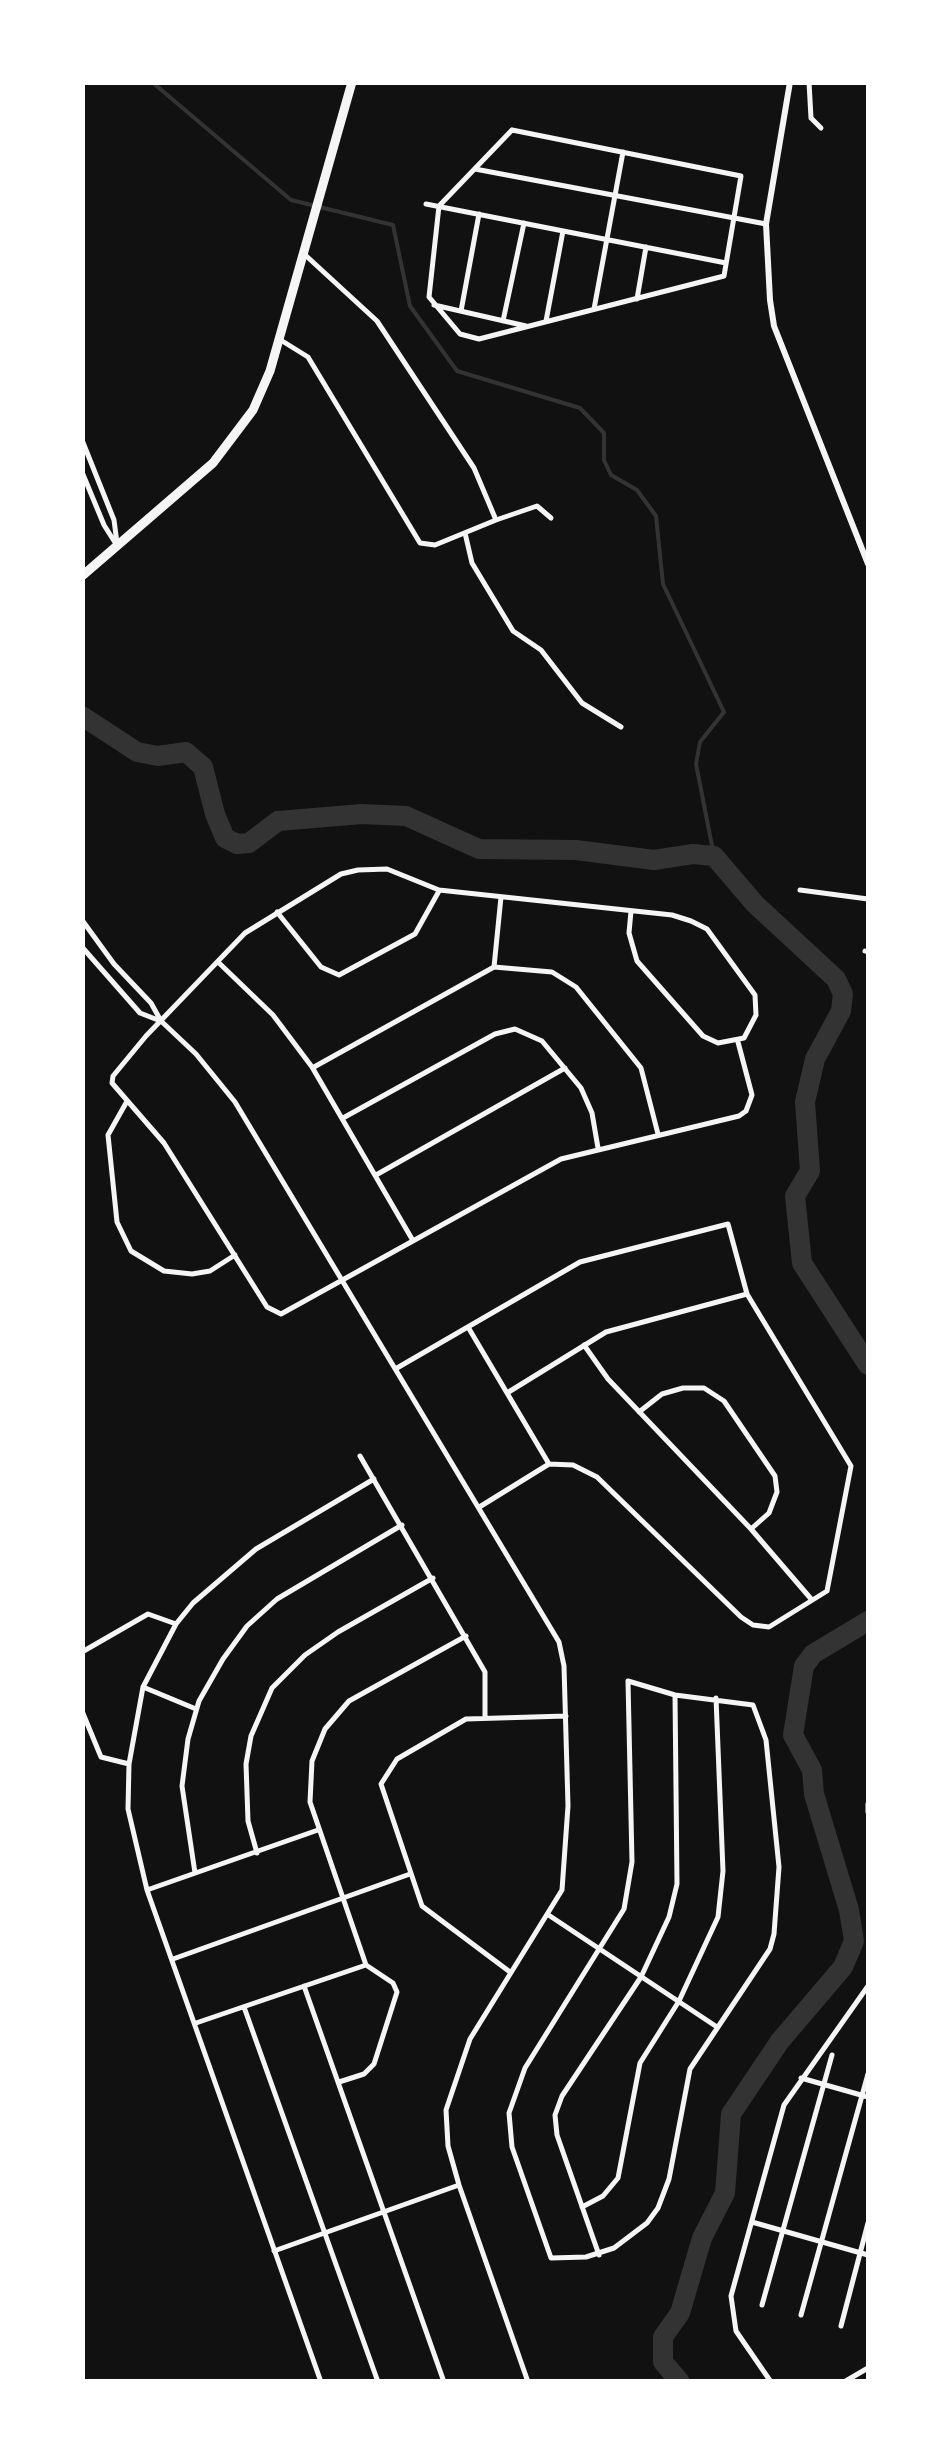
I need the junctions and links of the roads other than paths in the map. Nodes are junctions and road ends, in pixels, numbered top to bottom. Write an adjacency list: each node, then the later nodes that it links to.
1 (352, 82): 17 (main road)
2 (790, 82): 13 (street)
3 (809, 82): 4 (street)
4 (821, 128)
5 (623, 152): 6 (street); 7 (street); 11 (street)
6 (475, 169): 7 (street); 9 (street)
7 (615, 196): 11 (street); 15 (street)
8 (426, 204): 9 (street)
9 (440, 206): 10 (street); 20 (street)
10 (479, 214): 12 (street); 22 (street)
11 (734, 219): 13 (street); 18 (street)
12 (524, 223): 14 (street); 23 (street)
13 (766, 224): 33 (street)
14 (563, 231): 15 (street); 24 (street)
15 (607, 240): 16 (street); 21 (street)
16 (646, 248): 18 (street); 19 (street)
17 (303, 253): 26 (main road); 30 (street)
18 (726, 263): 19 (street)
19 (637, 298): 21 (street)
20 (434, 306): 22 (street); 25 (street)
21 (594, 310): 24 (street)
22 (461, 311): 23 (street)
23 (504, 321): 25 (street)
24 (546, 322): 25 (street)
25 (529, 326)
26 (279, 339): 31 (street); 32 (main road)
27 (82, 440): 32 (street)
28 (82, 472): 32 (street)
29 (551, 518): 30 (street)
30 (496, 520): 31 (street)
31 (466, 533): 35 (street)
32 (118, 546): 34 (main road)
33 (868, 564)
34 (82, 576)
35 (621, 727)
36 (439, 890): 38 (street); 41 (street); 41 (street)
37 (800, 890): 39 (street)
38 (502, 897): 40 (street); 45 (street)
39 (868, 899)
40 (631, 911): 47 (street); 47 (street)
41 (277, 912): 44 (street)
42 (82, 920): 46 (street)
43 (82, 947): 46 (street)
44 (218, 962): 46 (street); 48 (street)
45 (494, 967): 48 (street); 52 (street)
46 (161, 1020): 50 (street); 57 (street)
47 (738, 1042): 52 (street)
48 (312, 1068): 51 (street)
49 (565, 1068): 51 (street); 53 (street); 54 (street)
50 (126, 1104): 56 (street); 56 (street)
51 (343, 1118): 54 (street)
52 (658, 1134): 53 (street)
53 (598, 1148): 55 (street)
54 (376, 1174): 55 (street)
55 (412, 1240): 57 (street)
56 (235, 1256): 57 (street)
57 (343, 1278): 61 (street)
58 (747, 1294): 59 (street); 60 (street); 71 (street)
59 (468, 1328): 61 (street); 62 (street)
60 (584, 1346): 62 (street); 63 (street)
61 (397, 1368): 67 (street)
62 (507, 1392): 65 (street)
63 (639, 1412): 69 (street); 69 (street)
64 (360, 1456): 66 (street)
65 (549, 1464): 67 (street); 71 (street)
66 (374, 1479): 68 (street); 72 (street)
67 (481, 1506): 81 (street)
68 (402, 1525): 70 (street); 78 (street)
69 (752, 1529): 71 (street)
70 (433, 1578): 73 (street); 86 (street)
71 (812, 1601)
72 (176, 1624): 74 (street); 75 (street)
73 (466, 1636): 80 (street); 85 (street)
74 (82, 1652)
75 (142, 1687): 78 (street); 82 (street)
76 (675, 1695): 77 (street); 92 (street); 96 (street)
77 (716, 1698): 99 (street); 102 (street)
78 (196, 1709): 87 (street)
79 (82, 1711): 82 (street)
80 (485, 1716): 81 (street); 88 (street)
81 (566, 1716): 91 (street)
82 (129, 1764): 89 (street)
83 (868, 1804): 84 (street)
84 (868, 1812)
85 (318, 1830): 86 (street); 90 (street)
86 (257, 1852): 87 (street)
87 (196, 1873): 89 (street)
88 (410, 1874): 90 (street); 95 (street)
89 (147, 1890): 93 (street)
90 (343, 1898): 93 (street); 94 (street)
91 (550, 1916): 92 (street); 95 (street)
92 (602, 1950): 96 (street); 119 (street)
93 (173, 1958): 101 (street)
94 (366, 1964): 97 (street); 106 (street)
95 (510, 1972): 109 (street)
96 (641, 1977): 99 (street); 110 (street)
97 (304, 1986): 100 (street); 106 (street)
98 (868, 1986): 105 (street)
99 (679, 2002): 102 (street); 110 (street)
100 (244, 2007): 101 (street); 115 (street)
101 (196, 2023): 117 (street)
102 (717, 2027): 119 (street)
103 (832, 2054): 107 (street)
104 (868, 2074): 108 (street)
105 (801, 2078): 107 (street); 112 (street)
106 (339, 2082): 111 (street)
107 (824, 2084): 108 (street); 114 (street)
108 (865, 2096): 116 (street)
109 (459, 2185): 111 (street); 128 (street)
110 (582, 2208): 119 (street)
111 (382, 2212): 115 (street); 127 (street)
112 (752, 2222): 114 (street); 129 (street)
113 (868, 2223): 118 (street)
114 (782, 2230): 116 (street); 121 (street)
115 (325, 2233): 117 (street); 126 (street)
116 (821, 2242): 118 (street); 122 (street)
117 (274, 2250): 125 (street)
118 (860, 2253): 120 (street); 123 (street)
119 (599, 2255)
120 (868, 2255)
121 (762, 2305)
122 (801, 2315)
123 (841, 2326)
124 (868, 2368): 130 (street)
125 (321, 2382)
126 (378, 2382)
127 (444, 2382)
128 (528, 2382)
129 (771, 2382)
130 (844, 2382)

